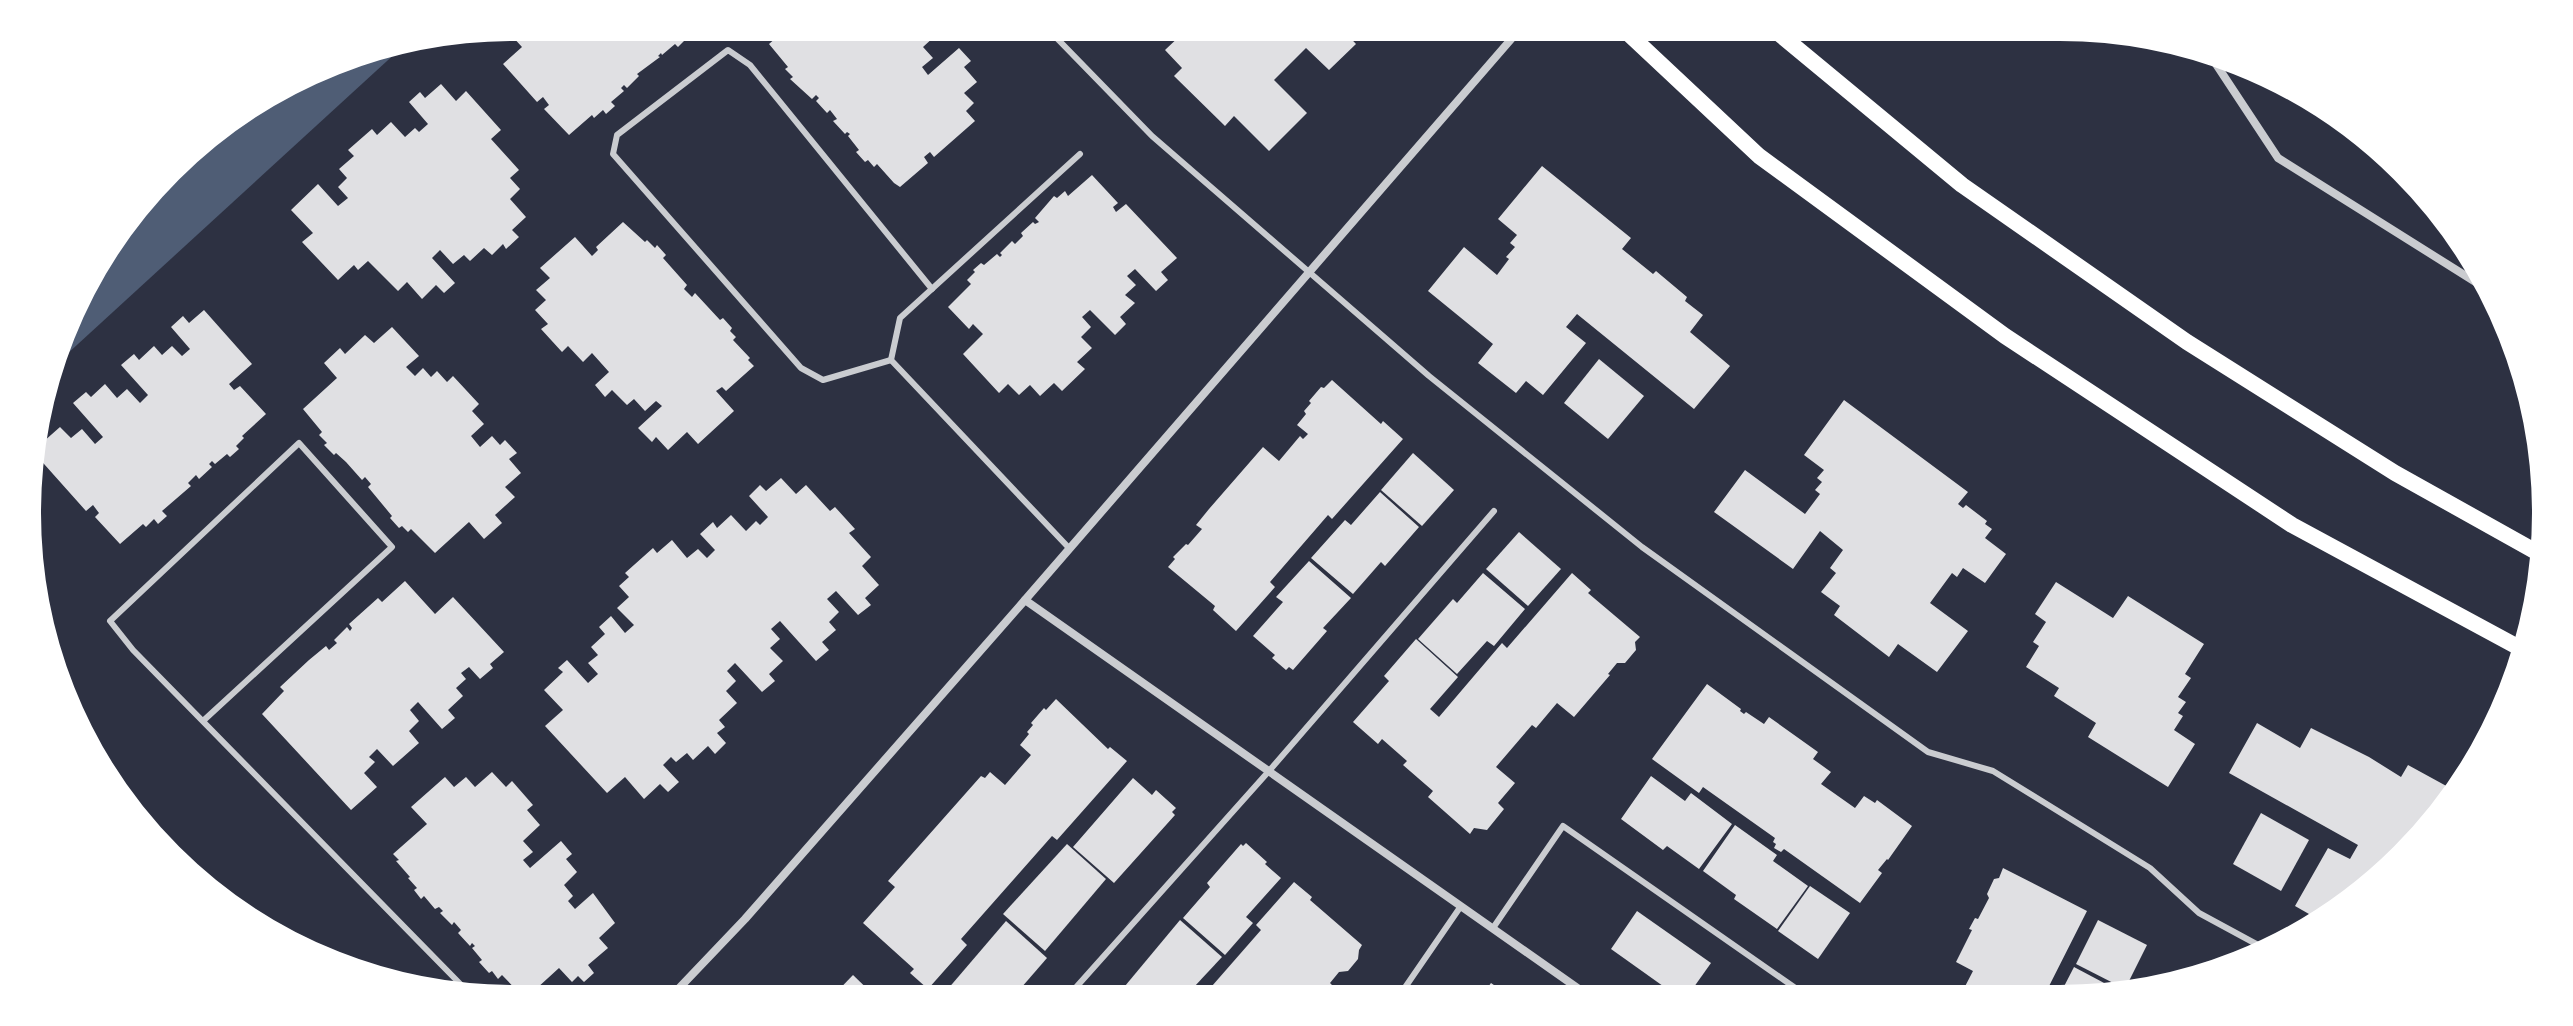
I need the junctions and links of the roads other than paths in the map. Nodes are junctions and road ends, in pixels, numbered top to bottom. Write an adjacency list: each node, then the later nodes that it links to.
1 (1055, 36): 7 (lane)
2 (1514, 36): 7 (street)
3 (1631, 36): 15 (main road)
4 (1782, 36): 13 (main road)
5 (2214, 61): 8 (street)
6 (1080, 154): 9 (lane)
7 (1310, 274): 12 (street); 20 (lane)
8 (2478, 283)
9 (932, 289): 10 (lane); 10 (lane)
10 (891, 360): 12 (lane)
11 (1494, 511): 17 (lane)
12 (1069, 548): 14 (street)
13 (2535, 551)
14 (1025, 600): 17 (street); 22 (street)
15 (2518, 647)
16 (203, 721): 16 (lane); 21 (lane)
17 (1269, 771): 18 (street); 23 (lane)
18 (1461, 906): 19 (street); 24 (lane)
19 (1493, 928): 25 (street); 26 (lane)
20 (2260, 946)
21 (463, 987)
22 (677, 990)
23 (1074, 990)
24 (1403, 990)
25 (1580, 990)
26 (1798, 990)

